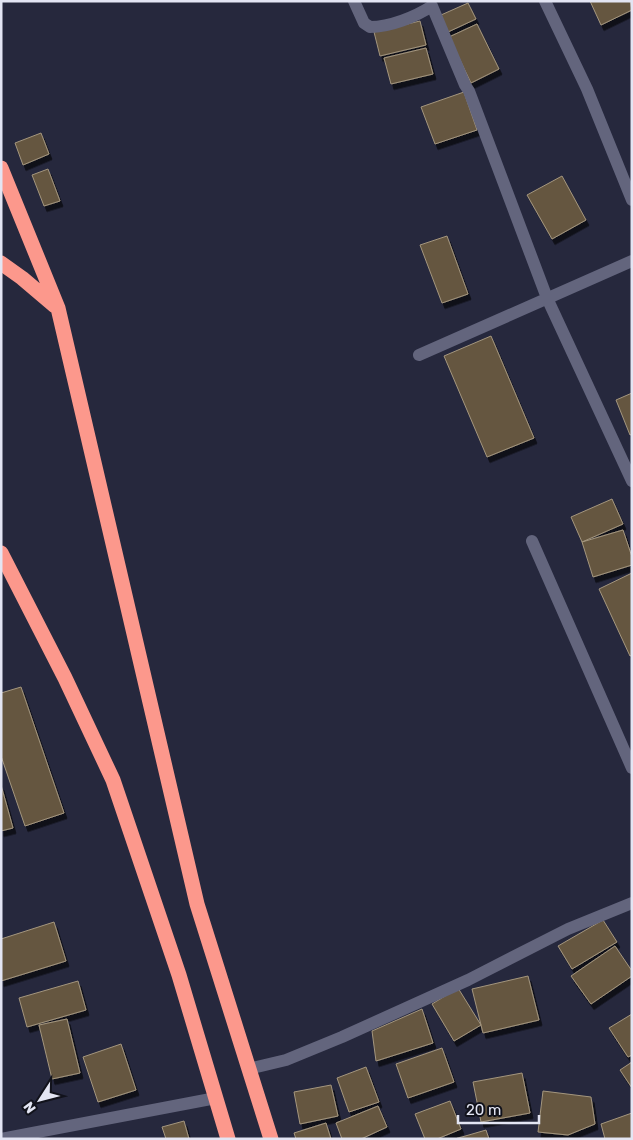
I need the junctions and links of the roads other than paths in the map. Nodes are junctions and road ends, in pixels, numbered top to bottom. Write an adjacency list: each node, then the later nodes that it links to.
1 (354, 1): 3 (street)
2 (545, 1): 5 (street)
3 (434, 4): 8 (street)
4 (1, 168): 9 (highway)
5 (632, 200)
6 (632, 261): 8 (street)
7 (1, 263): 9 (highway)
8 (547, 298): 10 (street); 11 (street)
9 (58, 308): 16 (highway)
10 (419, 355)
11 (632, 482)
12 (532, 541): 14 (street)
13 (3, 557): 17 (highway)
14 (632, 768)
15 (632, 903): 16 (street)
16 (248, 1069): 20 (highway)
17 (216, 1098): 18 (street); 19 (highway)
18 (1, 1139)
19 (228, 1139)
20 (271, 1139)

